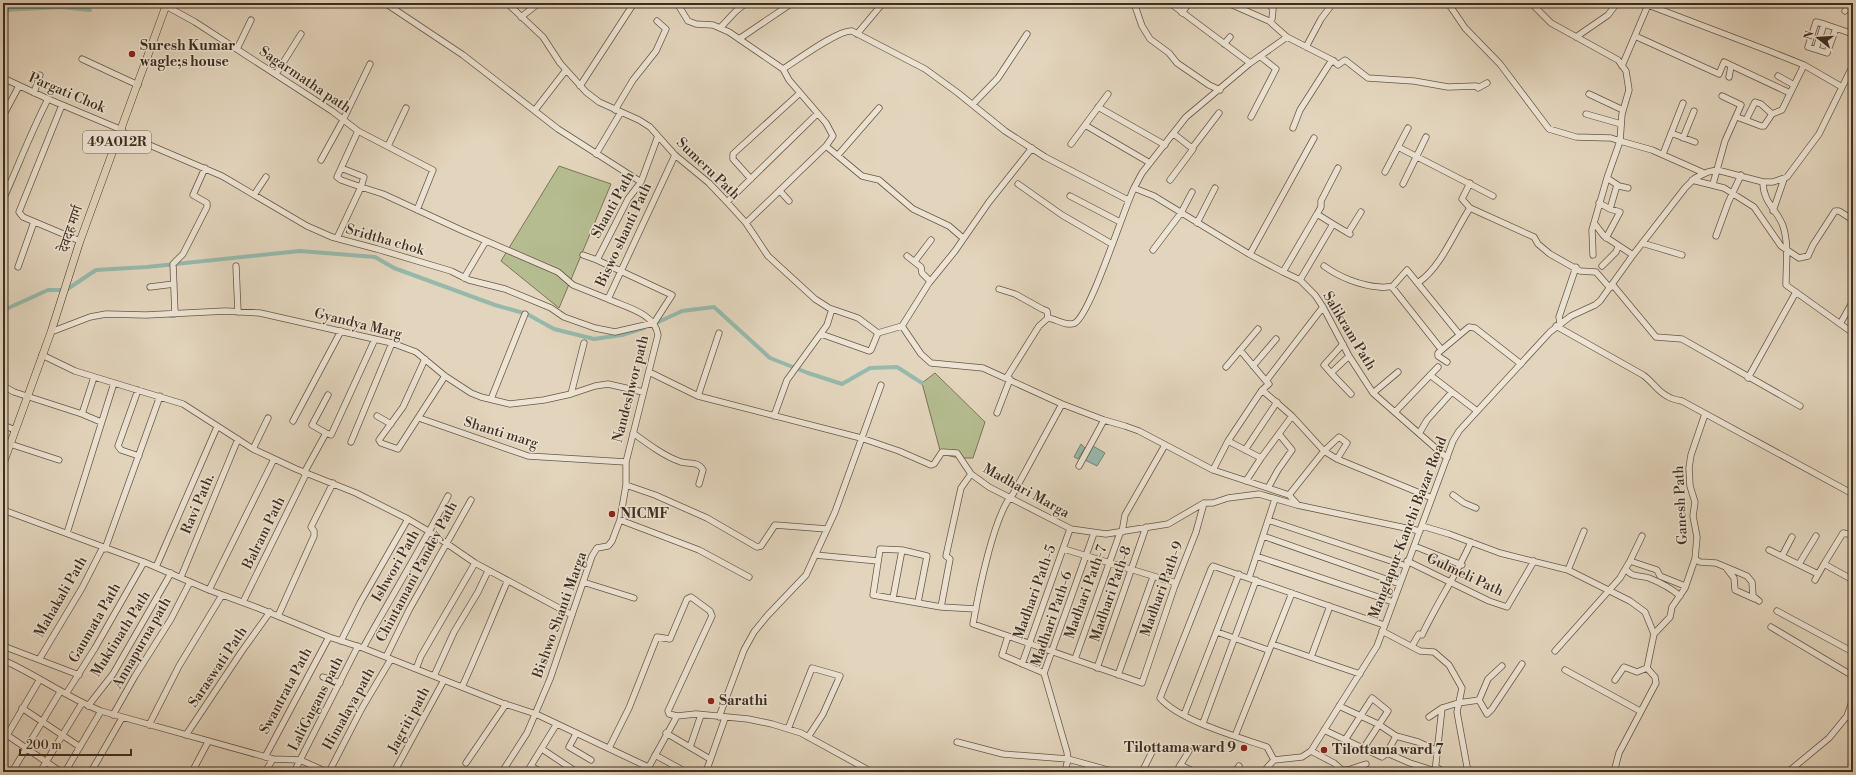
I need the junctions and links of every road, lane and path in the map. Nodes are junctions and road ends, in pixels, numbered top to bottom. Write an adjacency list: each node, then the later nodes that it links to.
1 (385, 3): 77 (street)
2 (507, 3): 23 (street, Sumeru Path)
3 (539, 3): 23 (street)
4 (634, 3): 61 (street)
5 (677, 3): 27 (street)
6 (746, 3): 27 (street)
7 (792, 3): 37 (street)
8 (883, 3): 30 (street)
9 (1134, 3): 63 (street)
10 (1170, 3): 22 (street)
11 (1189, 3): 22 (street)
12 (1228, 3): 26 (street)
13 (1268, 3): 26 (street)
14 (1333, 3): 39 (street)
15 (1448, 3): 102 (street)
16 (1531, 3): 36 (street)
17 (1617, 3): 36 (street)
18 (1850, 3): 21 (street)
19 (166, 4): 40 (street, Sagarmatha path); 58 (main road, देवदह मार्ग / 49A012R)
20 (1647, 4): 33 (street); 46 (street)
21 (1845, 11)
22 (1182, 13): 38 (street)
23 (521, 18): 51 (street, Sumeru Path)
24 (251, 20): 40 (street)
25 (657, 21): 79 (street)
26 (1269, 21): 35 (street)
27 (720, 28): 37 (street)
28 (1836, 28): 28 (street); 32 (street)
29 (301, 34): 52 (street)
30 (858, 34): 50 (street); 72 (street)
31 (1028, 34): 72 (street)
32 (1853, 34)
33 (1635, 36): 48 (street); 49 (street)
34 (1230, 37): 38 (street)
35 (1287, 37): 39 (street); 41 (street)
36 (1576, 37): 48 (street)
37 (739, 38): 50 (street)
38 (1224, 44): 44 (street)
39 (1306, 47): 43 (street)
40 (237, 49): 52 (street, Sagarmatha path)
41 (1260, 57): 44 (street); 86 (street)
42 (82, 59): 58 (street)
43 (1334, 61): 57 (street); 92 (street)
44 (1250, 63): 63 (street)
45 (370, 64): 88 (street)
46 (1804, 65): 59 (street); 62 (street)
47 (1853, 65): 62 (street)
48 (1622, 66): 78 (street)
49 (1731, 66): 55 (street); 66 (street)
50 (783, 69): 64 (street)
51 (566, 70): 61 (street, Sumeru Path); 77 (street)
52 (276, 74): 88 (street, Sagarmatha path)
53 (40, 75): 65 (street)
54 (1778, 76): 59 (street)
55 (1729, 77)
56 (3, 78): 60 (street, Pargati Chok)
57 (1487, 83)
58 (138, 84): 94 (main road, देवदह मार्ग / 49A012R)
59 (1794, 85): 66 (street)
60 (19, 86): 65 (street, Pargati Chok); 85 (street)
61 (580, 86): 79 (street, Sumeru Path)
62 (1842, 87): 128 (street)
63 (1220, 90): 97 (street)
64 (800, 92): 82 (street); 127 (street)
65 (34, 93): 70 (street, Pargati Chok)
66 (1790, 93): 84 (street)
67 (1108, 94): 74 (street)
68 (1589, 94): 78 (street)
69 (1722, 96): 87 (street)
70 (48, 99): 73 (street, Pargati Chok); 148 (street)
71 (1683, 102): 96 (street)
72 (973, 104): 110 (street)
73 (62, 105): 94 (street, Pargati Chok); 161 (street)
74 (1098, 107): 91 (street); 105 (street)
75 (406, 108): 106 (street)
76 (879, 108): 114 (street)
77 (535, 110): 111 (street)
78 (1623, 110): 90 (street)
79 (618, 111): 98 (street, Sumeru Path); 111 (street)
80 (1694, 111): 101 (street)
81 (1219, 113): 108 (street)
82 (817, 114): 107 (street); 127 (street)
83 (1586, 114): 90 (street)
84 (1772, 114): 89 (street); 89 (street)
85 (3, 116)
86 (1250, 117)
87 (1737, 117): 89 (street); 121 (street)
88 (343, 120): 95 (street, Sagarmatha path); 116 (street)
89 (1746, 120)
90 (1621, 124): 102 (street)
91 (1085, 125): 104 (street); 117 (street)
92 (1293, 128)
93 (1408, 128): 109 (street)
94 (122, 130): 118 (street, Sridtha chok); 172 (main road, देवदह मार्ग / 49A012R)
95 (358, 131): 106 (street, Sagarmatha path); 119 (street)
96 (1671, 133): 101 (street); 112 (street)
97 (1174, 134): 105 (street); 108 (street)
98 (658, 136): 113 (street, Sumeru Path); 131 (street, Shanti Path)
99 (1426, 137): 115 (street)
100 (1314, 138): 179 (street)
101 (1683, 138): 103 (street)
102 (1620, 141): 112 (street); 126 (street)
103 (1695, 142)
104 (1071, 144)
105 (1165, 145): 117 (street)
106 (388, 146): 155 (street, Sagarmatha path)
107 (826, 146): 114 (street); 142 (street)
108 (1193, 147): 129 (street)
109 (1398, 147): 115 (street); 122 (street)
110 (1032, 148): 149 (street); 169 (street)
111 (596, 154): 131 (street)
112 (1663, 154): 123 (street)
113 (675, 155): 151 (street, Sumeru Path); 192 (street, Biswo shanti Path)
114 (838, 155): 169 (street)
115 (1416, 157): 133 (street); 135 (street)
116 (321, 160)
117 (1150, 163): 139 (street)
118 (205, 168): 145 (street, Sridtha chok); 198 (street)
119 (341, 168): 138 (street); 138 (street)
120 (1338, 168): 159 (street)
121 (1717, 170): 123 (street, Manglapur-Kanchi Bazar Road); 124 (street, Manglapur-Kanchi Bazar Road); 136 (street)
122 (1385, 172)
123 (1704, 173): 130 (street, Manglapur-Kanchi Bazar Road)
124 (1741, 175): 132 (street, Manglapur-Kanchi Bazar Road); 144 (street)
125 (266, 177): 145 (street)
126 (1607, 178): 137 (street); 152 (street)
127 (751, 179): 151 (street)
128 (1784, 179): 132 (street, Manglapur-Kanchi Bazar Road); 156 (street)
129 (1170, 180)
130 (1692, 180): 136 (street); 174 (street, Manglapur-Kanchi Bazar Road)
131 (641, 182): 185 (street, Shanti Path)
132 (1763, 182): 156 (street)
133 (1470, 183): 147 (street); 153 (street)
134 (1018, 184): 175 (street)
135 (1402, 184)
136 (1713, 184): 144 (street)
137 (1617, 185): 141 (street); 154 (street)
138 (362, 187): 155 (street); 168 (street)
139 (1134, 188): 149 (street); 158 (street, Salikram Path)
140 (1215, 188): 164 (street)
141 (1628, 188)
142 (780, 191): 150 (street); 163 (street)
143 (1192, 192): 158 (street)
144 (1733, 193): 167 (street); 178 (street)
145 (254, 195): 168 (street, Sridtha chok)
146 (1070, 196): 162 (street)
147 (1493, 196)
148 (3, 200)
149 (1128, 200): 162 (street)
150 (789, 201)
151 (727, 202): 163 (street, Sumeru Path)
152 (1599, 204): 154 (street); 165 (street)
153 (1470, 208): 191 (street); 197 (street)
154 (1610, 209): 170 (street)
155 (417, 210): 173 (street)
156 (1773, 211): 178 (street)
157 (1361, 212): 166 (street)
158 (1181, 213): 164 (street, Salikram Path); 177 (street)
159 (1317, 214): 166 (street); 193 (street)
160 (1853, 220): 178 (street)
161 (34, 222): 172 (street); 190 (street)
162 (1120, 222): 175 (street)
163 (746, 223): 207 (street, Sumeru Path)
164 (1197, 223): 179 (street, Salikram Path)
165 (1594, 223): 170 (street); 181 (street)
166 (1333, 224): 196 (street)
167 (1716, 236)
168 (337, 238): 194 (street, Sridtha chok)
169 (963, 238): 195 (street)
170 (1606, 238): 176 (street)
171 (931, 240): 186 (street)
172 (80, 241): 218 (main road, देवदह मार्ग / 49A012R)
173 (486, 241): 194 (street); 204 (street)
174 (1642, 243): 182 (street, Manglapur-Kanchi Bazar Road); 183 (street)
175 (1112, 244): 211 (street)
176 (1618, 247): 182 (street); 189 (street)
177 (1153, 250)
178 (1786, 250): 203 (street)
179 (1250, 254): 193 (street, Salikram Path)
180 (583, 255): 185 (street)
181 (1593, 255)
182 (1633, 255): 199 (street, Manglapur-Kanchi Bazar Road)
183 (1682, 255)
184 (907, 256): 186 (street)
185 (597, 260): 192 (street, Shanti Path)
186 (915, 261): 195 (street)
187 (236, 266): 208 (street)
188 (1324, 266): 201 (street)
189 (1602, 266)
190 (18, 267)
191 (1576, 267): 199 (street); 214 (street)
192 (620, 270): 204 (street, Biswo shanti Path); 212 (street, Shanti Path)
193 (1283, 272): 196 (street, Salikram Path)
194 (464, 278): 212 (street, Sridtha chok)
195 (930, 280): 215 (street)
196 (1300, 280): 206 (street, Salikram Path)
197 (1419, 282): 201 (street); 223 (street)
198 (174, 284): 200 (street); 209 (street)
199 (1611, 286): 214 (street, Manglapur-Kanchi Bazar Road); 246 (street)
200 (150, 287)
201 (1392, 287): 230 (street)
202 (999, 289): 211 (street)
203 (1796, 292): 213 (street); 246 (street)
204 (608, 299): 212 (street, Biswo shanti Path)
205 (1853, 301): 213 (street)
206 (1323, 307): 228 (street, Salikram Path); 247 (street)
207 (832, 309): 220 (street, Sumeru Path); 222 (street)
208 (238, 312): 209 (street, Gyandya Marg); 217 (street, Gyandya Marg)
209 (175, 314): 218 (street, Gyandya Marg)
210 (525, 314): 262 (street)
211 (1048, 318): 245 (street)
212 (654, 323): 239 (street, Nandeshwor path)
213 (1840, 324): 221 (street)
214 (1558, 325): 235 (street, Manglapur-Kanchi Bazar Road); 270 (street)
215 (902, 326): 220 (street); 245 (street)
216 (1258, 329): 229 (street)
217 (341, 331): 224 (street, Gyandya Marg); 277 (street)
218 (51, 332): 231 (main road, देवदह मार्ग / 49A012R)
219 (719, 333): 261 (street)
220 (878, 333): 222 (street)
221 (1853, 333)
222 (820, 334): 272 (street)
223 (1459, 334): 230 (street); 235 (street)
224 (375, 339): 226 (street, Gyandya Marg); 284 (street, Balram Path)
225 (1276, 339): 236 (street)
226 (392, 343): 233 (street, Gyandya Marg); 290 (street)
227 (584, 344): 256 (street)
228 (1342, 344): 232 (street, Salikram Path); 241 (street)
229 (1240, 350): 236 (street); 237 (street)
230 (1441, 350): 234 (street)
231 (42, 355): 244 (street); 258 (main road, देवदह मार्ग / 49A012R)
232 (1349, 356): 241 (street); 254 (street, Salikram Path)
233 (424, 359): 243 (street, Gyandya Marg); 279 (street)
234 (1447, 362)
235 (1521, 364): 267 (street, Manglapur-Kanchi Bazar Road)
236 (1253, 366): 247 (street)
237 (1226, 367)
238 (1438, 367): 242 (street)
239 (649, 372): 253 (street, Nandeshwor path); 261 (street, Madhari Marga)
240 (1398, 372): 254 (street)
241 (1332, 373): 257 (street)
242 (1430, 375): 255 (street); 266 (street)
243 (445, 376): 262 (street, Gyandya Marg); 275 (street)
244 (94, 377): 248 (street); 269 (street)
245 (1008, 378): 264 (street); 268 (street)
246 (1748, 378): 265 (street)
247 (1266, 381): 252 (street)
248 (114, 383): 251 (street); 278 (street)
249 (881, 385): 287 (street)
250 (3, 386): 258 (street)
251 (138, 390): 260 (street); 296 (street)
252 (1262, 390): 263 (street); 289 (street)
253 (643, 392): 256 (street, Gyandya Marg); 285 (street, Nandeshwor path)
254 (1373, 392): 266 (street, Salikram Path)
255 (1452, 392): 267 (street); 283 (street)
256 (571, 394): 262 (street, Gyandya Marg)
257 (1351, 394)
258 (27, 395): 269 (street); 282 (main road, देवदह मार्ग / 49A012R)
259 (328, 395): 284 (street)
260 (160, 396): 281 (street); 296 (street, Mahakali Path)
261 (698, 396): 272 (street, Madhari Marga)
262 (491, 399)
263 (1277, 402): 273 (street); 294 (street)
264 (1062, 404): 276 (street); 317 (street)
265 (1800, 406)
266 (1396, 411): 283 (street, Salikram Path)
267 (1477, 411): 298 (street, Manglapur-Kanchi Bazar Road)
268 (997, 413)
269 (82, 414): 278 (street)
270 (1705, 414): 313 (street); 353 (street, Ganesh Path)
271 (377, 416): 279 (street)
272 (774, 416): 287 (street, Madhari Marga)
273 (1292, 416): 286 (street); 295 (street)
274 (268, 418): 293 (street)
275 (420, 418): 279 (street); 302 (street, Shanti marg)
276 (1104, 420): 291 (street); 304 (street)
277 (293, 421)
278 (101, 422): 335 (street)
279 (391, 424)
280 (3, 425): 282 (street)
281 (217, 427): 288 (street); 365 (street)
282 (15, 430): 292 (main road, देवदह मार्ग / 49A012R)
283 (1420, 432): 298 (street, Salikram Path)
284 (326, 433): 306 (street, Balram Path)
285 (633, 433): 302 (street, Nandeshwor path); 311 (street)
286 (1279, 434): 297 (street); 312 (street)
287 (861, 438): 307 (street, Madhari Marga); 329 (street)
288 (238, 439): 293 (street); 373 (street, Ravi Path.)
289 (1228, 441): 294 (street); 305 (street)
290 (351, 442)
291 (1165, 446): 305 (street); 333 (street, Madhari Path-7)
292 (7, 447): 301 (street); 303 (main road, देवदह मार्ग / 49A012R)
293 (253, 449): 299 (street)
294 (1245, 450): 297 (street)
295 (1324, 451): 300 (street); 300 (street); 314 (street)
296 (139, 456): 345 (street, Mahakali Path)
297 (1261, 458): 308 (street)
298 (1447, 458): 318 (street, Manglapur-Kanchi Bazar Road)
299 (274, 459): 306 (street); 388 (street)
300 (1338, 459): 318 (street)
301 (59, 460)
302 (626, 462): 310 (street, Bishwo Shanti Marga)
303 (3, 464)
304 (1079, 466)
305 (1213, 470): 308 (street)
306 (305, 473): 309 (street); 394 (street, Balram Path)
307 (971, 474): 317 (street, Madhari Marga); 398 (street)
308 (1246, 481): 312 (street)
309 (333, 483): 325 (street); 403 (street)
310 (626, 484): 326 (street, Bishwo Shanti Marga); 329 (street)
311 (699, 484)
312 (1268, 488): 314 (street)
313 (1853, 494)
314 (1289, 495): 322 (street)
315 (1453, 495): 323 (street)
316 (448, 496): 332 (street, Ishwori Path)
317 (1009, 498): 330 (street, Madhari Marga); 399 (street)
318 (1432, 498): 331 (street, Manglapur-Kanchi Bazar Road)
319 (1275, 499): 321 (street, Madhari Marga); 322 (street, Madhari Marga); 327 (street)
320 (471, 500): 343 (street, Chintamani Pandey Path)
321 (1204, 503): 328 (street, Madhari Marga); 384 (street, Madhari Path-9)
322 (1297, 504): 331 (street, Madhari Marga)
323 (1476, 508)
324 (3, 510): 335 (street)
325 (408, 519): 332 (street); 411 (street)
326 (620, 520): 374 (street); 382 (street, Bishwo Shanti Marga)
327 (1268, 520): 338 (street); 360 (street, Gulmeli Path)
328 (1146, 527): 333 (street, Madhari Marga); 366 (street, Madhari Path-8)
329 (827, 529): 349 (street)
330 (1070, 529): 336 (street, Madhari Marga); 346 (street, Madhari Path-5)
331 (1421, 529): 342 (street, Madhari Marga); 344 (street, Manglapur-Kanchi Bazar Road)
332 (430, 532): 343 (street); 416 (street, Ishwori Path)
333 (1121, 532): 336 (street, Madhari Marga); 358 (street, Madhari Path-7)
334 (1584, 532): 368 (street)
335 (67, 533): 345 (street)
336 (1094, 533): 350 (street, Madhari Path-6)
337 (1853, 535): 363 (street)
338 (1263, 536): 351 (street); 385 (street)
339 (1642, 536): 356 (street)
340 (1816, 536): 362 (street)
341 (1792, 537): 352 (street)
342 (1471, 542): 355 (street, Madhari Marga); 361 (street)
343 (445, 544): 359 (street); 423 (street, Chintamani Pandey Path)
344 (1414, 546): 360 (street, Manglapur-Kanchi Bazar Road); 361 (street)
345 (104, 548): 357 (street); 422 (street, Mahakali Path)
346 (1064, 549): 350 (street); 412 (street, Madhari Path-5)
347 (902, 550): 354 (street); 393 (street); 395 (street)
348 (1769, 550): 352 (street)
349 (815, 555): 354 (street); 464 (street)
350 (1087, 555): 358 (street); 419 (street, Madhari Path-6)
351 (1256, 556): 376 (street); 396 (street)
352 (1782, 556): 362 (street)
353 (1695, 559): 364 (street); 386 (street, Ganesh Path)
354 (878, 561): 393 (street)
355 (1534, 561): 368 (street, Madhari Marga); 383 (street, Gulmeli Path)
356 (1630, 561): 367 (street); 386 (street)
357 (144, 562): 365 (street); 435 (street, Gaumata Path)
358 (1109, 562): 366 (street); 425 (street, Madhari Path-7)
359 (475, 563): 369 (street); 431 (street)
360 (1406, 564): 383 (street, Gulmeli Path); 385 (street, Manglapur-Kanchi Bazar Road)
361 (1462, 564): 383 (street)
362 (1799, 564): 372 (street)
363 (1824, 564): 372 (street); 379 (street)
364 (1724, 566): 364 (street)
365 (156, 567): 370 (street)
366 (1132, 569): 375 (street); 429 (street, Madhari Path-8)
367 (1626, 569): 387 (street); 391 (street)
368 (1568, 570): 387 (street, Madhari Marga)
369 (488, 571): 381 (street); 437 (street)
370 (171, 573): 373 (street); 451 (street, Muktinath Path)
371 (1239, 574): 376 (street); 406 (street); 460 (street)
372 (1818, 574): 378 (street)
373 (181, 577): 380 (street)
374 (749, 577)
375 (1153, 577): 384 (street); 436 (street)
376 (1249, 578): 377 (street)
377 (1256, 580): 389 (street); 410 (street)
378 (1815, 580)
379 (1853, 580)
380 (190, 582): 388 (street); 458 (street, Annapurna path)
381 (507, 582): 402 (street); 444 (street)
382 (583, 582): 392 (street); 402 (street, Bishwo Shanti Marga)
383 (1449, 582): 415 (street)
384 (1176, 583): 436 (street, Madhari Path-9)
385 (1400, 584): 396 (street, Manglapur-Kanchi Bazar Road)
386 (1686, 586): 391 (street, Ganesh Path)
387 (1609, 589): 407 (street, Madhari Marga); 418 (street)
388 (209, 590): 390 (street)
389 (1292, 593): 397 (street); 413 (street)
390 (222, 595): 394 (street); 472 (street)
391 (1680, 596): 407 (street, Ganesh Path)
392 (634, 598)
393 (893, 598): 395 (street)
394 (243, 602): 401 (street)
395 (918, 602): 398 (street)
396 (1393, 602): 405 (street, Manglapur-Kanchi Bazar Road)
397 (1330, 606): 405 (street); 421 (street)
398 (941, 607): 399 (street)
399 (976, 609): 408 (street)
400 (1777, 611): 420 (street)
401 (270, 612): 403 (street); 479 (street, Saraswati Path)
402 (572, 615): 457 (street, Bishwo Shanti Marga)
403 (278, 616): 409 (street)
404 (1771, 627): 438 (street)
405 (1383, 628): 415 (street); 434 (street, Manglapur-Kanchi Bazar Road)
406 (1216, 632): 410 (street); 460 (street)
407 (1654, 634): 430 (street)
408 (1008, 636): 412 (street); 426 (street)
409 (329, 637): 411 (street); 499 (street, Swantrata Path)
410 (1235, 637): 417 (street); 469 (street)
411 (341, 640): 416 (street)
412 (1029, 644): 419 (street); 426 (street, Madhari Path-5)
413 (1272, 644): 417 (street); 421 (street)
414 (3, 646): 422 (street)
415 (1412, 646): 448 (street)
416 (361, 647): 423 (street); 443 (street, LaliGugans path)
417 (1268, 650): 480 (street)
418 (1555, 651)
419 (1051, 652): 425 (street); 433 (street, Madhari Path-6)
420 (1853, 652)
421 (1311, 657): 434 (street)
422 (40, 658): 435 (street)
423 (388, 658): 431 (street); 523 (street, Himalaya path)
424 (3, 660): 440 (street)
425 (1075, 660): 429 (street)
426 (1022, 664): 433 (street)
427 (1522, 664): 447 (street)
428 (1502, 666): 447 (street)
429 (1097, 668): 436 (street)
430 (1647, 668): 442 (street); 456 (street)
431 (416, 669): 437 (street)
432 (1565, 670): 456 (street)
433 (1044, 673): 502 (street, Madhari Path-6)
434 (1360, 674): 452 (street, Manglapur-Kanchi Bazar Road)
435 (79, 675): 445 (street, Gaumata Path)
436 (1118, 675)
437 (434, 676): 441 (street)
438 (1853, 676)
439 (323, 677): 443 (street)
440 (40, 679): 445 (street); 453 (street)
441 (444, 680): 444 (street); 524 (street, Jagriti path)
442 (1615, 680)
443 (340, 683): 503 (street, LaliGugans path)
444 (462, 687): 450 (street)
445 (63, 693): 449 (street); 468 (street, Gaumata Path)
446 (1853, 699): 463 (street)
447 (1479, 700): 448 (street)
448 (1458, 703): 454 (street); 539 (street)
449 (82, 704): 451 (street); 478 (street)
450 (506, 704): 457 (street); 507 (street)
451 (88, 706): 455 (street)
452 (1339, 706): 462 (street); 474 (street, Manglapur-Kanchi Bazar Road)
453 (22, 708): 468 (street); 477 (street)
454 (1442, 708): 465 (street); 496 (street)
455 (101, 711): 458 (street); 488 (street)
456 (1640, 711): 540 (street)
457 (536, 714): 470 (street); 525 (street, Bishwo Shanti Marga)
458 (113, 715): 466 (street)
459 (701, 715): 461 (street); 464 (street); 489 (street)
460 (1184, 715): 469 (street)
461 (676, 716): 475 (street); 491 (street)
462 (1361, 716): 471 (street); 471 (street); 483 (street)
463 (1847, 716): 467 (street); 541 (street)
464 (722, 717): 473 (street); 501 (street)
465 (1429, 717)
466 (122, 718): 472 (street); 519 (street)
467 (1853, 718)
468 (42, 721): 478 (street); 490 (street, Gaumata Path)
469 (1203, 723): 480 (street)
470 (556, 724): 476 (street); 493 (street)
471 (1378, 724): 481 (street); 492 (street)
472 (149, 725): 479 (street)
473 (788, 729): 482 (street); 482 (street)
474 (1324, 730): 483 (street); 495 (street, Manglapur-Kanchi Bazar Road)
475 (666, 733): 489 (street); 498 (street)
476 (576, 734): 491 (street); 504 (street)
477 (7, 735): 484 (street); 490 (street)
478 (63, 735): 488 (street); 506 (street)
479 (186, 735): 485 (street)
480 (1235, 736): 505 (street)
481 (1396, 736): 496 (street); 497 (street)
482 (808, 737): 530 (street)
483 (1345, 740): 492 (street)
484 (3, 742)
485 (208, 742): 499 (street); 520 (street)
486 (957, 742): 502 (street)
487 (1155, 746): 533 (street)
488 (80, 747): 518 (street)
489 (690, 747): 501 (street)
490 (27, 748): 506 (street); 515 (street, Gaumata Path)
491 (609, 748): 512 (street)
492 (1364, 748): 497 (street)
493 (542, 749): 510 (street); 514 (street)
494 (1189, 751): 509 (street)
495 (1311, 751): 505 (street); 508 (street)
496 (1438, 751): 513 (street)
497 (1387, 753): 513 (street)
498 (655, 755): 512 (street); 528 (street)
499 (265, 757): 500 (street)
500 (272, 759): 503 (street); 521 (street)
501 (710, 759): 529 (street)
502 (1068, 759): 531 (street); 532 (street)
503 (300, 760): 522 (street, LaliGugans path); 523 (street)
504 (591, 760)
505 (1274, 760): 537 (street)
506 (46, 762): 516 (street); 517 (street)
507 (466, 763)
508 (1366, 764)
509 (1180, 765): 534 (street); 535 (street)
510 (531, 766): 526 (street); 527 (street)
511 (1239, 766): 536 (street)
512 (647, 770)
513 (1435, 770): 538 (street)
514 (575, 771)
515 (12, 772)
516 (40, 772)
517 (61, 772)
518 (65, 772)
519 (92, 772)
520 (192, 772)
521 (265, 772)
522 (294, 772)
523 (328, 772)
524 (394, 772)
525 (502, 772)
526 (527, 772)
527 (541, 772)
528 (686, 772)
529 (706, 772)
530 (872, 772)
531 (1065, 772)
532 (1116, 772)
533 (1142, 772)
534 (1176, 772)
535 (1194, 772)
536 (1235, 772)
537 (1263, 772)
538 (1444, 772)
539 (1468, 772)
540 (1614, 772)
541 (1788, 772)

